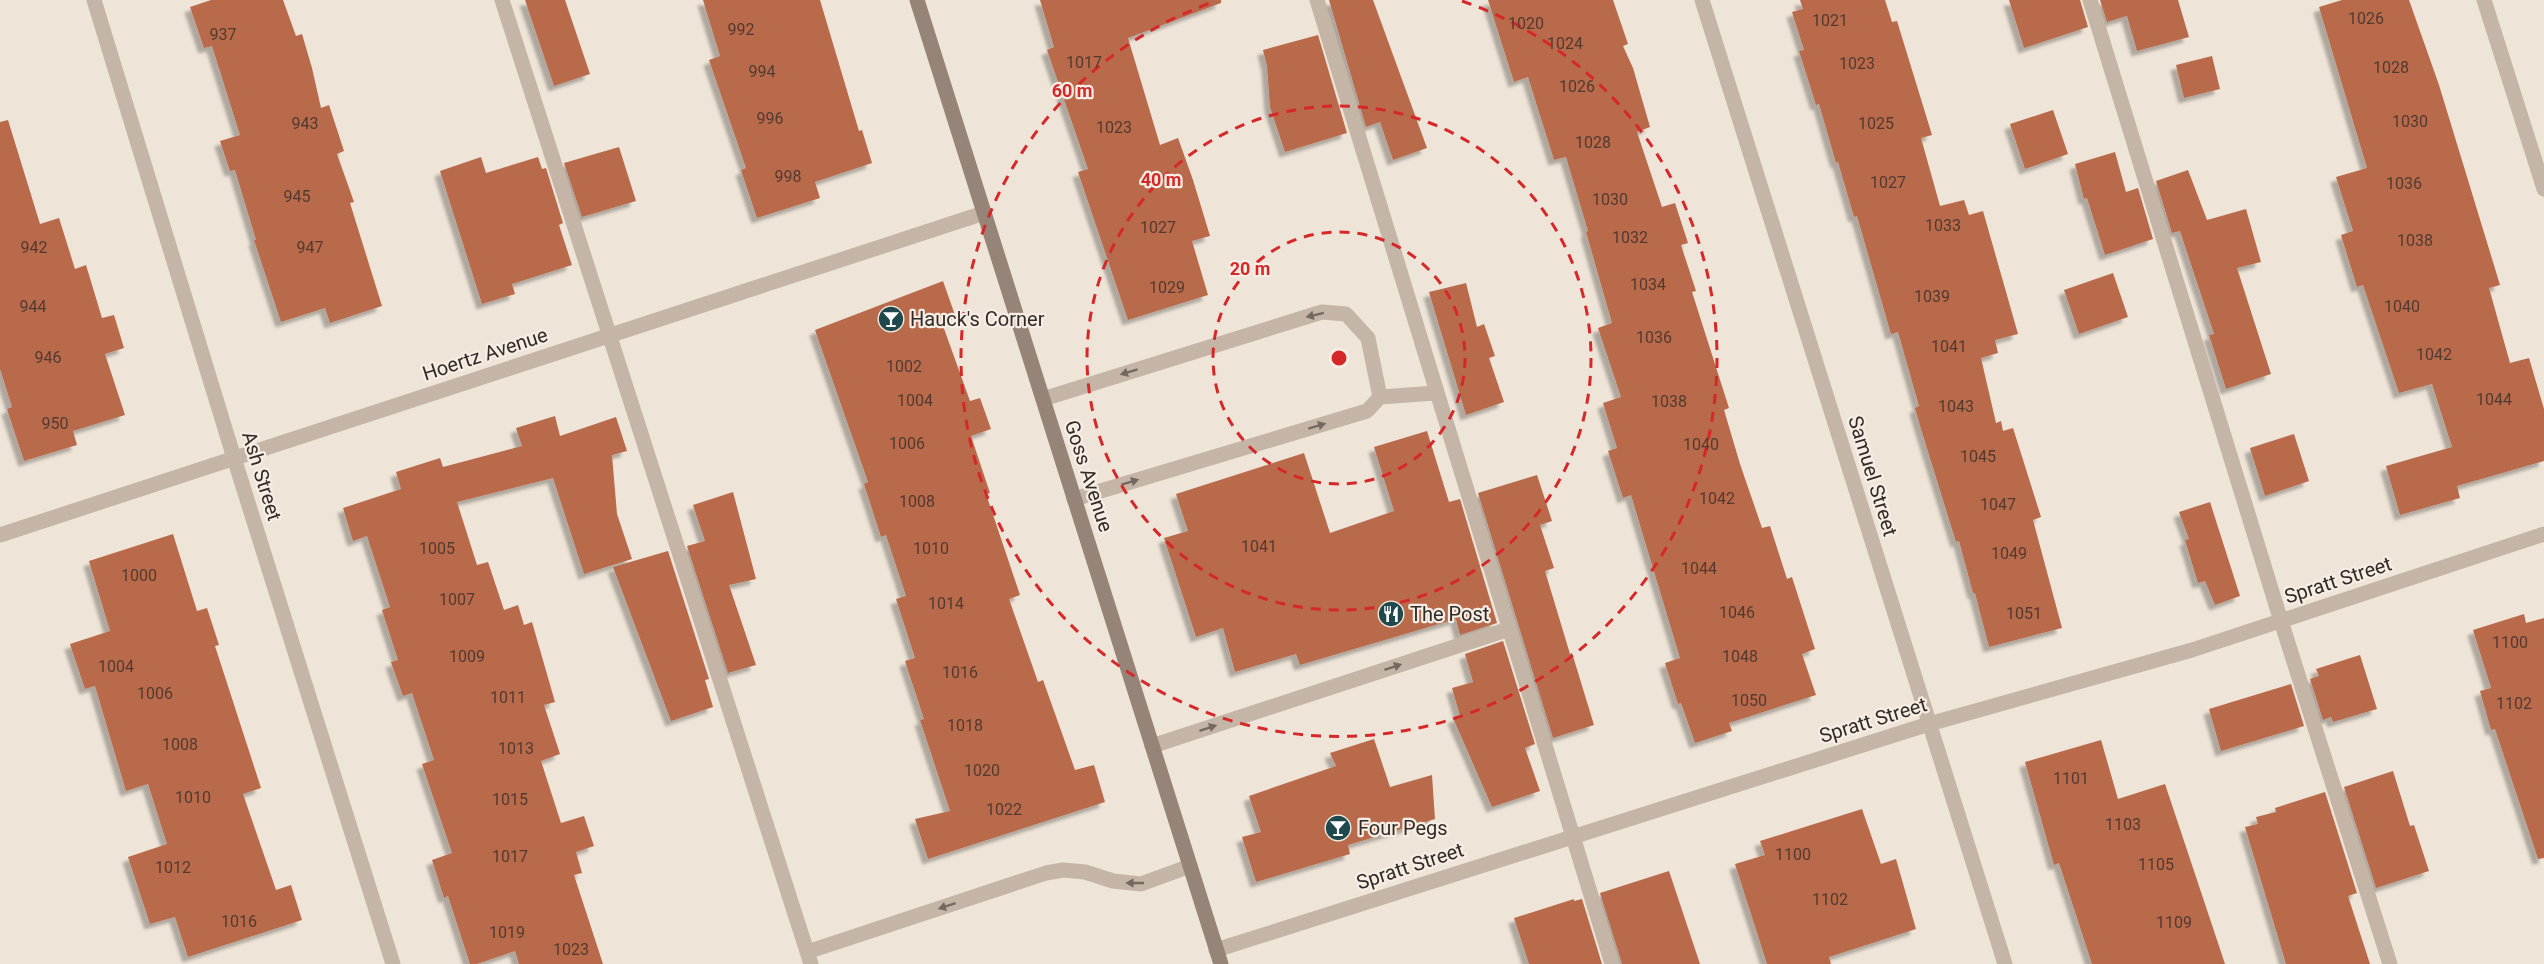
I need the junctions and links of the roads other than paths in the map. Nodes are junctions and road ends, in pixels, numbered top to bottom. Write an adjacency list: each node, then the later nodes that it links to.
1 (94, 0): 14 (street, Ash Street)
2 (502, 0): 10 (street)
3 (917, 0): 9 (main road, Goss Avenue)
4 (1317, 0): 11 (street)
5 (1702, 0): 20 (street, Samuel Street)
6 (2090, 0): 18 (street)
7 (2484, 0): 8 (street)
8 (2544, 189)
9 (984, 213): 10 (street, Hoertz Avenue); 13 (main road, Goss Avenue)
10 (610, 335): 14 (street, Hoertz Avenue); 25 (street)
11 (1436, 393): 12 (street); 19 (street)
12 (1380, 397): 13 (street, one-way to 13); 15 (street, one-way to 12)
13 (1043, 399): 15 (main road, Goss Avenue)
14 (234, 458): 17 (street, Hoertz Avenue); 26 (street, Ash Street)
15 (1074, 499): 21 (main road, Goss Avenue)
16 (2544, 534): 18 (street, Spratt Street)
17 (0, 535)
18 (2281, 621): 20 (street, Spratt Street); 29 (street)
19 (1509, 629): 21 (street, one-way to 19); 22 (street)
20 (1929, 724): 22 (street, Spratt Street); 28 (street, Samuel Street)
21 (1152, 746): 23 (main road, Goss Avenue)
22 (1572, 837): 24 (street, Spratt Street); 27 (street)
23 (1190, 866): 24 (main road, Goss Avenue); 25 (street, one-way to 25)
24 (1218, 957)
25 (809, 958)
26 (393, 964)
27 (1612, 964)
28 (2005, 964)
29 (2390, 964)

